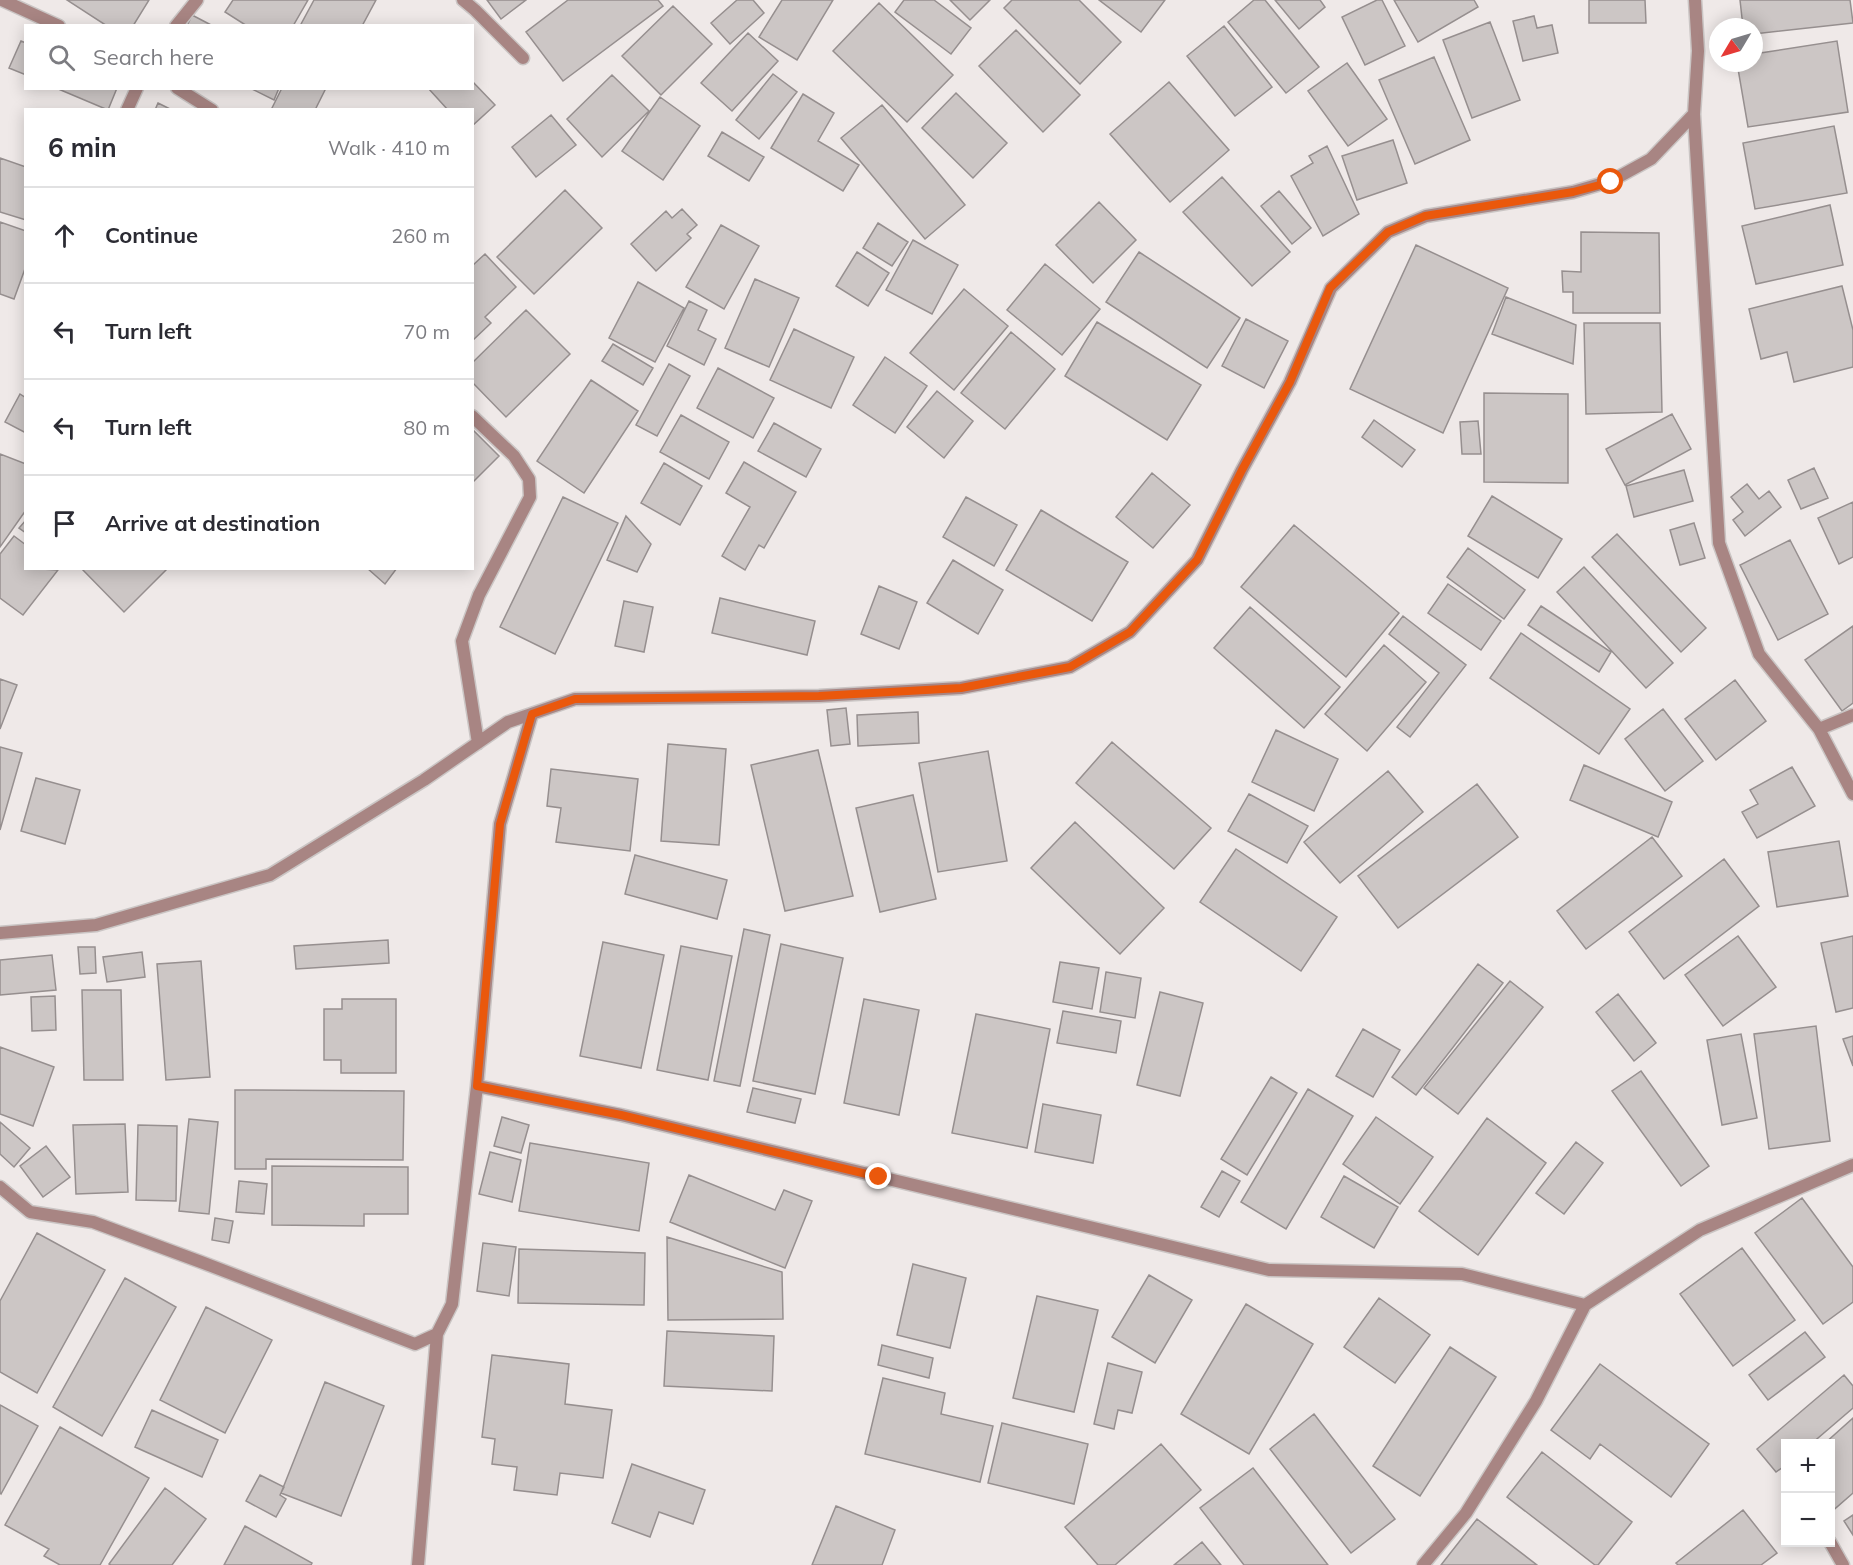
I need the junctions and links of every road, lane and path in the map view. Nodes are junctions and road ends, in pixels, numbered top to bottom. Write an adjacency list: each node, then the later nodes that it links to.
1 (2, 0): 5 (street)
2 (197, 0): 6 (street)
3 (463, 0): 7 (street)
4 (1695, 0): 12 (street)
5 (55, 24)
6 (178, 24)
7 (523, 58)
8 (136, 90): 10 (street)
9 (180, 90): 11 (street)
10 (128, 108)
11 (209, 108)
12 (1694, 114): 14 (street); 16 (street)
13 (474, 418): 17 (street)
14 (532, 714): 17 (street); 20 (street)
15 (1853, 715): 16 (street)
16 (1819, 729): 18 (street)
17 (478, 743): 19 (street)
18 (1853, 794)
19 (0, 933)
20 (477, 1086): 23 (street); 24 (street)
21 (1853, 1165): 23 (street)
22 (0, 1187): 24 (street)
23 (1585, 1305): 27 (street)
24 (437, 1334): 26 (street)
25 (1833, 1547): 28 (street)
26 (418, 1565)
27 (1423, 1565)
28 (1843, 1565)

